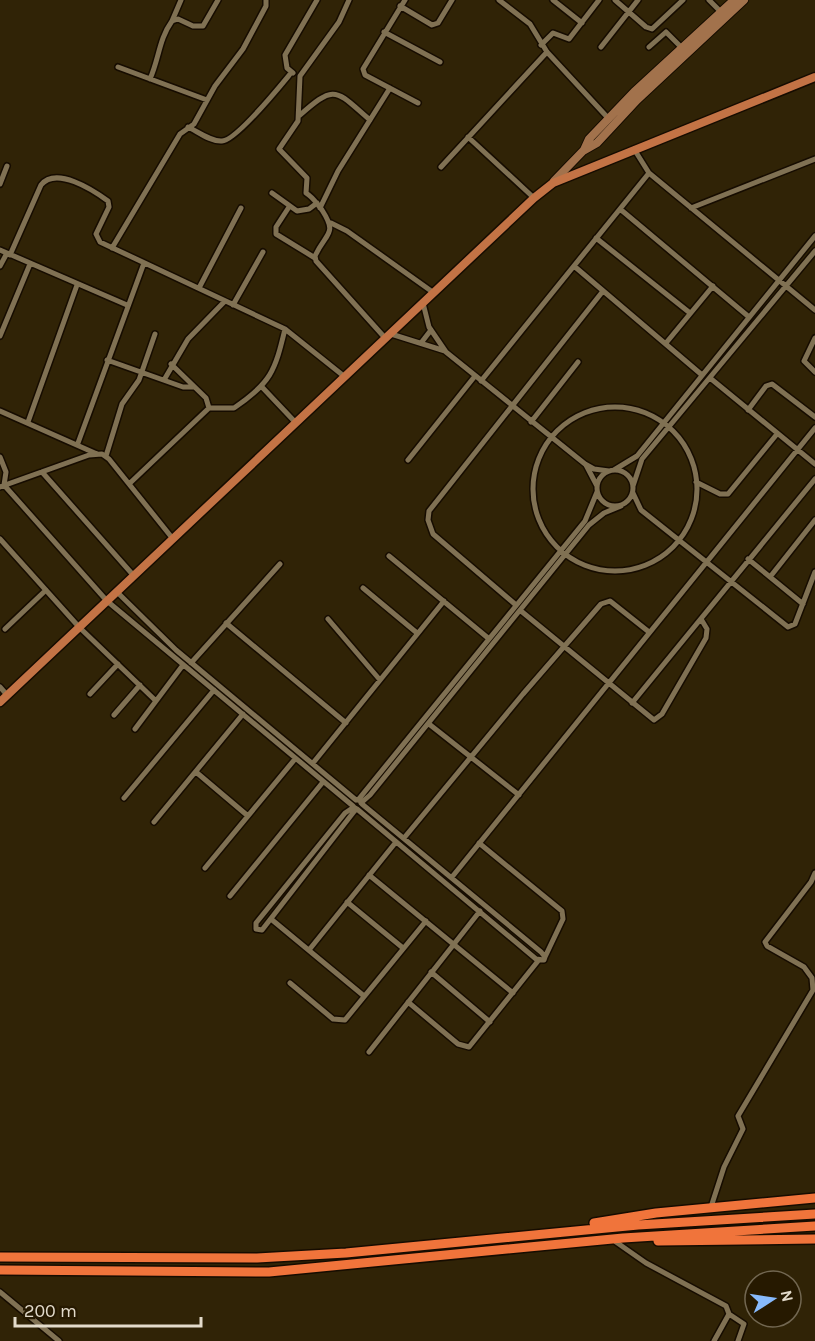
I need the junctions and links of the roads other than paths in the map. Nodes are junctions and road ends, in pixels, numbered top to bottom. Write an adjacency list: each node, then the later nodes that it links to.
1 (181, 0): 22 (street)
2 (218, 0): 22 (street)
3 (266, 0): 37 (street)
4 (317, 0): 32 (street)
5 (349, 0): 33 (street)
6 (405, 0): 18 (street)
7 (452, 0): 18 (street)
8 (499, 0): 25 (street)
9 (553, 0): 23 (street)
10 (600, 0): 23 (street)
11 (615, 0): 20 (street)
12 (638, 0): 20 (street)
13 (670, 0): 19 (street)
14 (683, 0): 19 (street)
15 (709, 0): 21 (street)
16 (734, 0): 21 (street)
17 (744, 0): 45 (street)
18 (400, 6): 24 (street)
19 (677, 6): 20 (street)
20 (629, 12): 26 (street)
21 (721, 12): 28 (street)
22 (172, 21): 35 (street)
23 (582, 23): 25 (street)
24 (384, 32): 30 (street); 36 (street)
25 (542, 45): 29 (street)
26 (601, 47)
27 (649, 47): 28 (street)
28 (682, 48): 40 (street)
29 (547, 52): 40 (street); 43 (street)
30 (440, 62)
31 (118, 67): 35 (street)
32 (291, 72): 33 (street); 42 (street)
33 (300, 76): 39 (street)
34 (815, 77): 44 (main road)
35 (150, 79): 37 (street)
36 (390, 88): 38 (street); 41 (street)
37 (207, 100): 42 (street)
38 (418, 103)
39 (299, 116): 41 (street); 54 (street)
40 (608, 118): 45 (street)
41 (370, 120): 54 (street)
42 (188, 127): 62 (street)
43 (468, 137): 48 (street); 53 (street)
44 (634, 150): 49 (street); 50 (main road)
45 (583, 151): 50 (street)
46 (815, 159): 57 (street)
47 (7, 166): 51 (street)
48 (441, 167)
49 (649, 173): 57 (street); 58 (street)
50 (553, 183): 53 (main road)
51 (0, 184)
52 (272, 193): 55 (street)
53 (534, 198): 78 (main road)
54 (319, 206): 55 (street); 59 (street)
55 (289, 207): 67 (street)
56 (241, 208): 76 (street)
57 (691, 208): 72 (street)
58 (620, 209): 61 (street); 74 (street)
59 (331, 223): 67 (street); 78 (street)
60 (815, 236): 72 (street)
61 (596, 238): 71 (street); 84 (street)
62 (112, 248): 66 (street); 68 (street)
63 (0, 250): 66 (street)
64 (815, 250): 75 (street)
65 (263, 252): 82 (street)
66 (8, 254): 69 (street); 70 (street)
67 (315, 258): 90 (street)
68 (144, 263): 76 (street); 81 (street)
69 (30, 264): 73 (street); 89 (street)
70 (0, 266)
71 (574, 266): 77 (street); 105 (street)
72 (778, 280): 75 (street); 85 (street)
73 (77, 285): 81 (street); 114 (street)
74 (713, 286): 84 (street); 85 (street)
75 (786, 286): 83 (street); 103 (street)
76 (199, 288): 79 (street)
77 (603, 291): 93 (street); 108 (street)
78 (434, 293): 80 (main road)
79 (225, 301): 82 (street); 97 (street)
80 (423, 303): 87 (street); 90 (main road)
81 (127, 305): 95 (street)
82 (233, 305): 86 (street)
83 (815, 309)
84 (690, 313): 93 (street)
85 (749, 316): 100 (street)
86 (285, 329): 101 (street); 106 (street)
87 (431, 330): 92 (street); 94 (street)
88 (155, 334): 98 (street)
89 (0, 336)
90 (388, 336): 92 (street); 101 (main road)
91 (815, 338): 99 (street)
92 (421, 343): 94 (street)
93 (666, 343): 100 (street)
94 (446, 351): 102 (street)
95 (107, 360): 98 (street); 121 (street)
96 (578, 362): 115 (street)
97 (171, 364): 104 (street); 107 (street)
98 (142, 372): 104 (street); 124 (street)
99 (815, 372)
100 (702, 375): 113 (street)
101 (345, 376): 116 (main road)
102 (475, 376): 105 (street); 126 (street)
103 (710, 378): 110 (street); 117 (street)
104 (164, 380): 107 (street)
105 (481, 381): 108 (street)
106 (261, 386): 109 (street); 116 (street)
107 (194, 387): 109 (street)
108 (512, 406): 115 (street); 159 (street)
109 (209, 408): 133 (street)
110 (748, 410): 112 (street); 119 (street)
111 (0, 411): 114 (street)
112 (815, 417)
113 (665, 421): 117 (street); 120 (street); 129 (street)
114 (28, 422): 121 (street)
115 (531, 422): 120 (street)
116 (296, 423): 141 (main road)
117 (670, 427): 132 (street); 135 (street)
118 (815, 428): 122 (street)
119 (777, 434): 122 (street); 132 (street)
120 (551, 436): 127 (street); 143 (street)
121 (78, 443): 123 (street)
122 (797, 450): 128 (street); 147 (street)
123 (97, 454): 124 (street); 130 (street)
124 (106, 456): 133 (street)
125 (0, 457): 134 (street)
126 (408, 460)
127 (585, 464): 129 (street); 136 (street)
128 (815, 464)
129 (612, 471): 135 (street); 136 (street)
130 (42, 472): 134 (street); 150 (street)
131 (815, 479): 146 (street)
132 (696, 482): 142 (street)
133 (129, 484): 141 (street)
134 (2, 486): 156 (street)
135 (633, 489): 137 (street); 138 (street)
136 (597, 490): 137 (street); 143 (street)
137 (624, 504): 138 (street); 144 (street)
138 (641, 510): 142 (street)
139 (815, 520): 151 (street)
140 (0, 539): 154 (street)
141 (173, 539): 150 (main road)
142 (679, 541): 144 (street); 147 (street)
143 (560, 550): 144 (street); 159 (street)
144 (566, 555): 160 (street)
145 (389, 556): 157 (street)
146 (748, 559): 151 (street); 152 (street)
147 (706, 562): 152 (street); 166 (street)
148 (279, 564): 163 (street)
149 (815, 572): 158 (street)
150 (134, 576): 155 (main road)
151 (770, 577): 158 (street)
152 (730, 581): 158 (street); 162 (street)
153 (363, 588): 167 (street)
154 (46, 590): 164 (street); 165 (street)
155 (117, 592): 156 (main road); 170 (street)
156 (107, 601): 164 (main road); 172 (street)
157 (444, 601): 167 (street); 168 (street)
158 (803, 604)
159 (516, 605): 168 (street)
160 (521, 611): 169 (street); 186 (street)
161 (328, 619): 173 (street)
162 (701, 619): 182 (street); 182 (street)
163 (226, 623): 170 (street); 185 (street)
164 (79, 627): 171 (street); 179 (main road)
165 (5, 629)
166 (650, 632): 169 (street); 174 (street)
167 (417, 633): 173 (street)
168 (488, 638): 195 (street)
169 (565, 647): 174 (street); 188 (street)
170 (191, 663): 190 (street)
171 (118, 664): 175 (street); 178 (street)
172 (183, 665): 177 (street); 180 (street)
173 (380, 680): 185 (street)
174 (608, 682): 182 (street); 193 (street)
175 (140, 685): 180 (street); 184 (street)
176 (0, 687): 179 (street)
177 (214, 690): 183 (street); 194 (street)
178 (90, 694)
179 (7, 695): 181 (main road)
180 (156, 700): 187 (street)
181 (0, 702)
182 (632, 703)
183 (243, 714): 189 (street); 191 (street)
184 (114, 716)
185 (346, 723): 190 (street)
186 (429, 724): 188 (street); 195 (street)
187 (135, 729)
188 (470, 757): 193 (street); 198 (street)
189 (295, 759): 192 (street); 196 (street)
190 (313, 763): 195 (street)
191 (196, 772): 196 (street); 197 (street)
192 (323, 782): 195 (street); 205 (street)
193 (519, 795): 200 (street)
194 (124, 798)
195 (357, 805): 198 (street); 199 (street); 208 (street); 208 (street)
196 (248, 816): 201 (street)
197 (154, 822)
198 (404, 838): 204 (street)
199 (396, 842): 203 (street); 207 (street)
200 (479, 843): 204 (street); 213 (street)
201 (205, 868)
202 (815, 873): 217 (street)
203 (369, 875): 206 (street); 209 (street)
204 (452, 877): 213 (street)
205 (230, 896)
206 (347, 902): 211 (street); 212 (street)
207 (480, 911): 210 (street); 214 (street)
208 (271, 919): 212 (street)
209 (426, 921): 210 (street); 211 (street)
210 (454, 944): 215 (street); 218 (street)
211 (403, 948): 219 (street)
212 (309, 950): 219 (street)
213 (545, 957): 214 (street)
214 (538, 961): 218 (street)
215 (431, 972): 220 (street); 221 (street)
216 (290, 983): 219 (street)
217 (814, 983): 224 (street)
218 (513, 993): 221 (street)
219 (364, 996)
220 (408, 1002): 221 (street); 222 (street)
221 (490, 1022)
222 (369, 1052)
223 (815, 1198): 224 (highway)
224 (711, 1207): 227 (highway)
225 (815, 1214): 227 (highway)
226 (815, 1226): 230 (highway)
227 (515, 1237): 231 (highway)
228 (815, 1239): 229 (highway)
229 (616, 1242): 230 (highway); 234 (street)
230 (560, 1244): 232 (highway)
231 (0, 1257)
232 (0, 1270)
233 (0, 1292): 235 (street)
234 (729, 1314): 236 (street); 237 (street)
235 (59, 1341)
236 (714, 1341)
237 (738, 1341)

